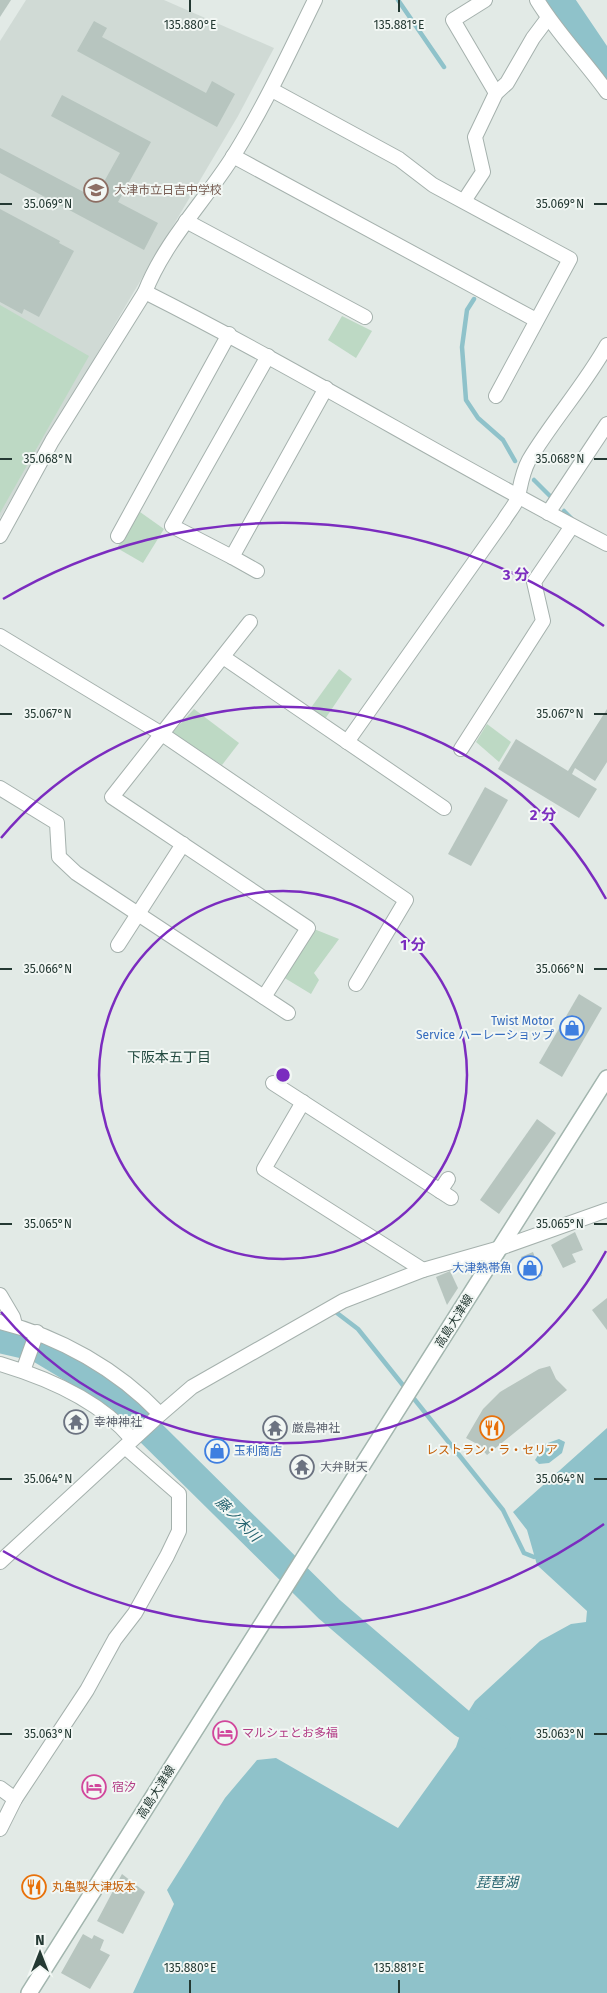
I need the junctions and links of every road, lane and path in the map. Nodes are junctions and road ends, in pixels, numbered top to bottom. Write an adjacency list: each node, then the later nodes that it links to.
1 (315, 0): 5 (street)
2 (485, 0): 7 (street)
3 (537, 0): 4 (street)
4 (548, 18): 6 (street); 7 (street)
5 (272, 90): 8 (street); 9 (street)
6 (607, 92)
7 (496, 93): 9 (street)
8 (233, 156): 10 (street); 13 (street)
9 (464, 201): 13 (street)
10 (186, 221): 11 (street); 12 (street)
11 (145, 292): 14 (street); 23 (street)
12 (365, 317)
13 (536, 320): 18 (street)
14 (229, 334): 16 (street); 24 (street)
15 (607, 345): 20 (street)
16 (268, 356): 17 (street); 26 (street)
17 (326, 388): 20 (street); 26 (street)
18 (496, 396)
19 (607, 424): 21 (street)
20 (518, 498): 21 (street); 32 (street)
21 (548, 513): 22 (street)
22 (572, 526): 25 (street); 33 (street)
23 (0, 536)
24 (118, 536)
25 (607, 544)
26 (232, 557): 27 (street)
27 (257, 571)
28 (250, 622): 30 (street)
29 (0, 636): 31 (street)
30 (223, 657): 31 (street); 32 (street)
31 (162, 734): 36 (street); 39 (street)
32 (347, 742): 35 (street)
33 (461, 749)
34 (0, 788): 37 (street)
35 (444, 808)
36 (183, 844): 37 (street); 40 (street)
37 (138, 914): 38 (street); 40 (street)
38 (118, 944)
39 (356, 984)
40 (264, 997): 41 (street)
41 (288, 1013)
42 (607, 1078): 47 (main road, 高島大津線)
43 (273, 1083): 44 (street)
44 (303, 1102): 45 (street); 48 (street)
45 (448, 1179)
46 (607, 1210): 47 (street)
47 (500, 1248): 48 (street); 61 (main road, 高島大津線)
48 (423, 1270): 55 (street)
49 (0, 1296): 51 (street)
50 (0, 1322): 51 (street)
51 (15, 1325): 52 (street)
52 (37, 1332): 54 (street); 55 (street)
53 (0, 1364): 54 (street)
54 (23, 1371): 56 (street)
55 (158, 1416): 56 (street)
56 (131, 1440): 57 (street); 59 (street)
57 (0, 1562)
58 (0, 1788): 59 (street)
59 (15, 1799): 60 (street)
60 (0, 1829)
61 (28, 1993)

